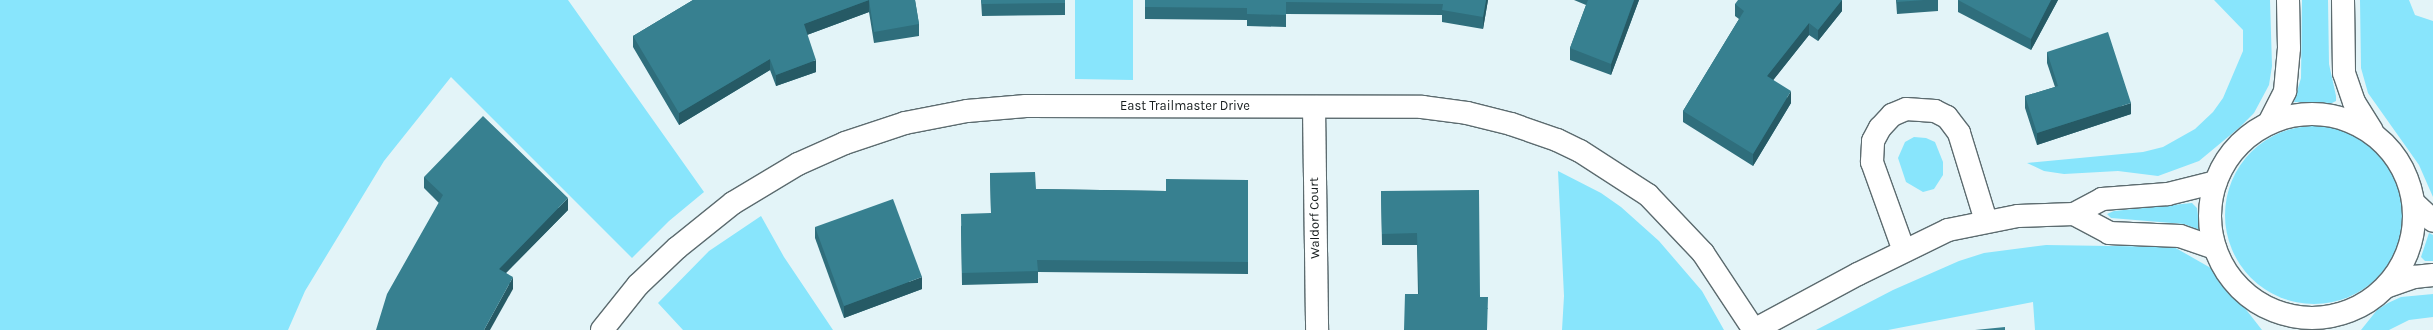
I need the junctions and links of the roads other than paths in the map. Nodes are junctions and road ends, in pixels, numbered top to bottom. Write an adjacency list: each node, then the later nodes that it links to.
1 (2288, 0): 4 (street)
2 (2343, 0): 5 (street)
3 (1314, 107): 17 (street, East Trailmaster Drive); 18 (street, Waldorf Court); 19 (street, East Trailmaster Drive)
4 (2269, 123): 5 (street); 6 (street)
5 (2374, 133): 7 (street)
6 (2216, 182): 8 (street); 11 (street)
7 (2414, 203): 10 (street); 14 (street)
8 (2074, 214): 9 (street); 11 (street)
9 (1986, 221): 12 (street); 12 (street)
10 (2433, 221)
11 (2215, 248): 15 (street)
12 (1904, 251): 19 (street)
13 (2433, 275): 14 (street)
14 (2388, 286): 16 (street)
15 (2265, 307): 16 (street); 20 (street)
16 (2346, 321)
17 (602, 330)
18 (1317, 330)
19 (1754, 330)
20 (2279, 330)

